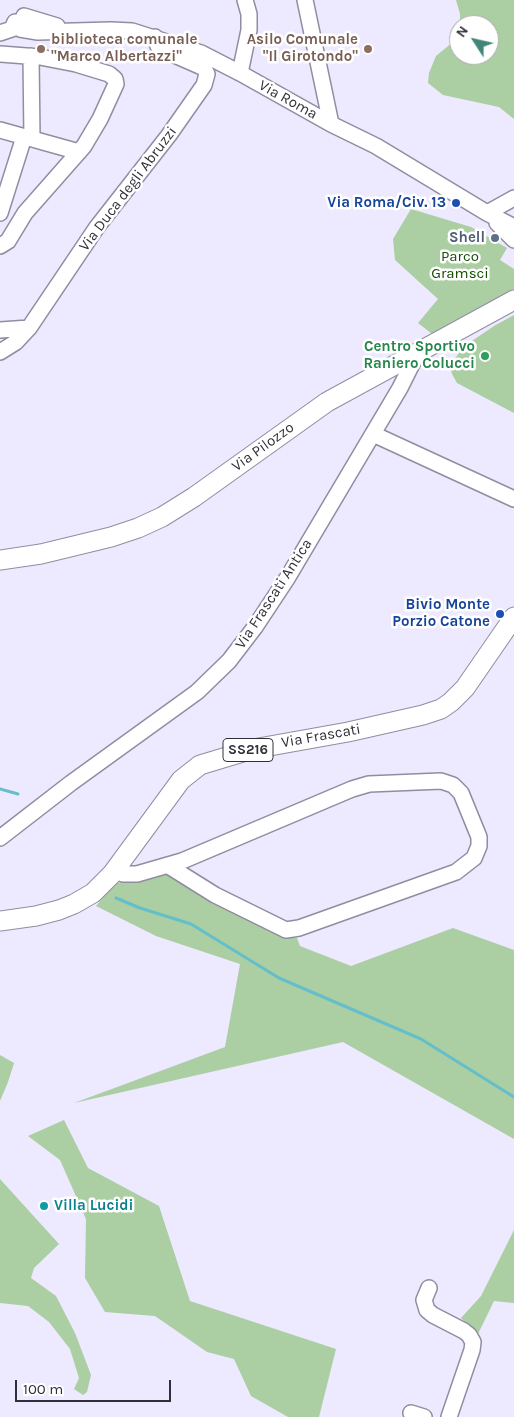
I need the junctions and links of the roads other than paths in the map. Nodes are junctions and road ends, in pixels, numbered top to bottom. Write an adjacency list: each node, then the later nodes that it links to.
1 (245, 0): 7 (street)
2 (305, 0): 8 (street)
3 (0, 33): 4 (street, Via Roma)
4 (155, 37): 7 (street, Via Roma); 19 (street, Via Duca degli Abruzzi)
5 (0, 54): 6 (street)
6 (31, 56): 10 (street); 11 (street)
7 (240, 73): 8 (street, Via Roma)
8 (331, 124): 14 (street, Via Roma)
9 (0, 130): 10 (street)
10 (28, 138): 11 (street); 13 (street)
11 (79, 152): 17 (street)
12 (514, 198): 14 (street)
13 (0, 213)
14 (487, 213): 15 (street); 16 (street)
15 (514, 227)
16 (514, 240)
17 (4, 244)
18 (514, 300): 22 (main road, Via Pilozzo)
19 (28, 328): 20 (street); 21 (street, Via Duca degli Abruzzi)
20 (0, 330)
21 (0, 352)
22 (417, 354): 23 (street, Via Frascati Antica); 25 (main road, Via Pilozzo)
23 (373, 434): 24 (street); 27 (street, Via Frascati Antica)
24 (514, 500)
25 (0, 560)
26 (514, 617): 29 (main road, Via Frascati / SS216)
27 (0, 838)
28 (167, 865): 28 (street); 29 (street)
29 (115, 870): 30 (main road, Via Frascati / SS216)
30 (0, 921)
31 (429, 1288): 32 (street)
32 (449, 1417)

